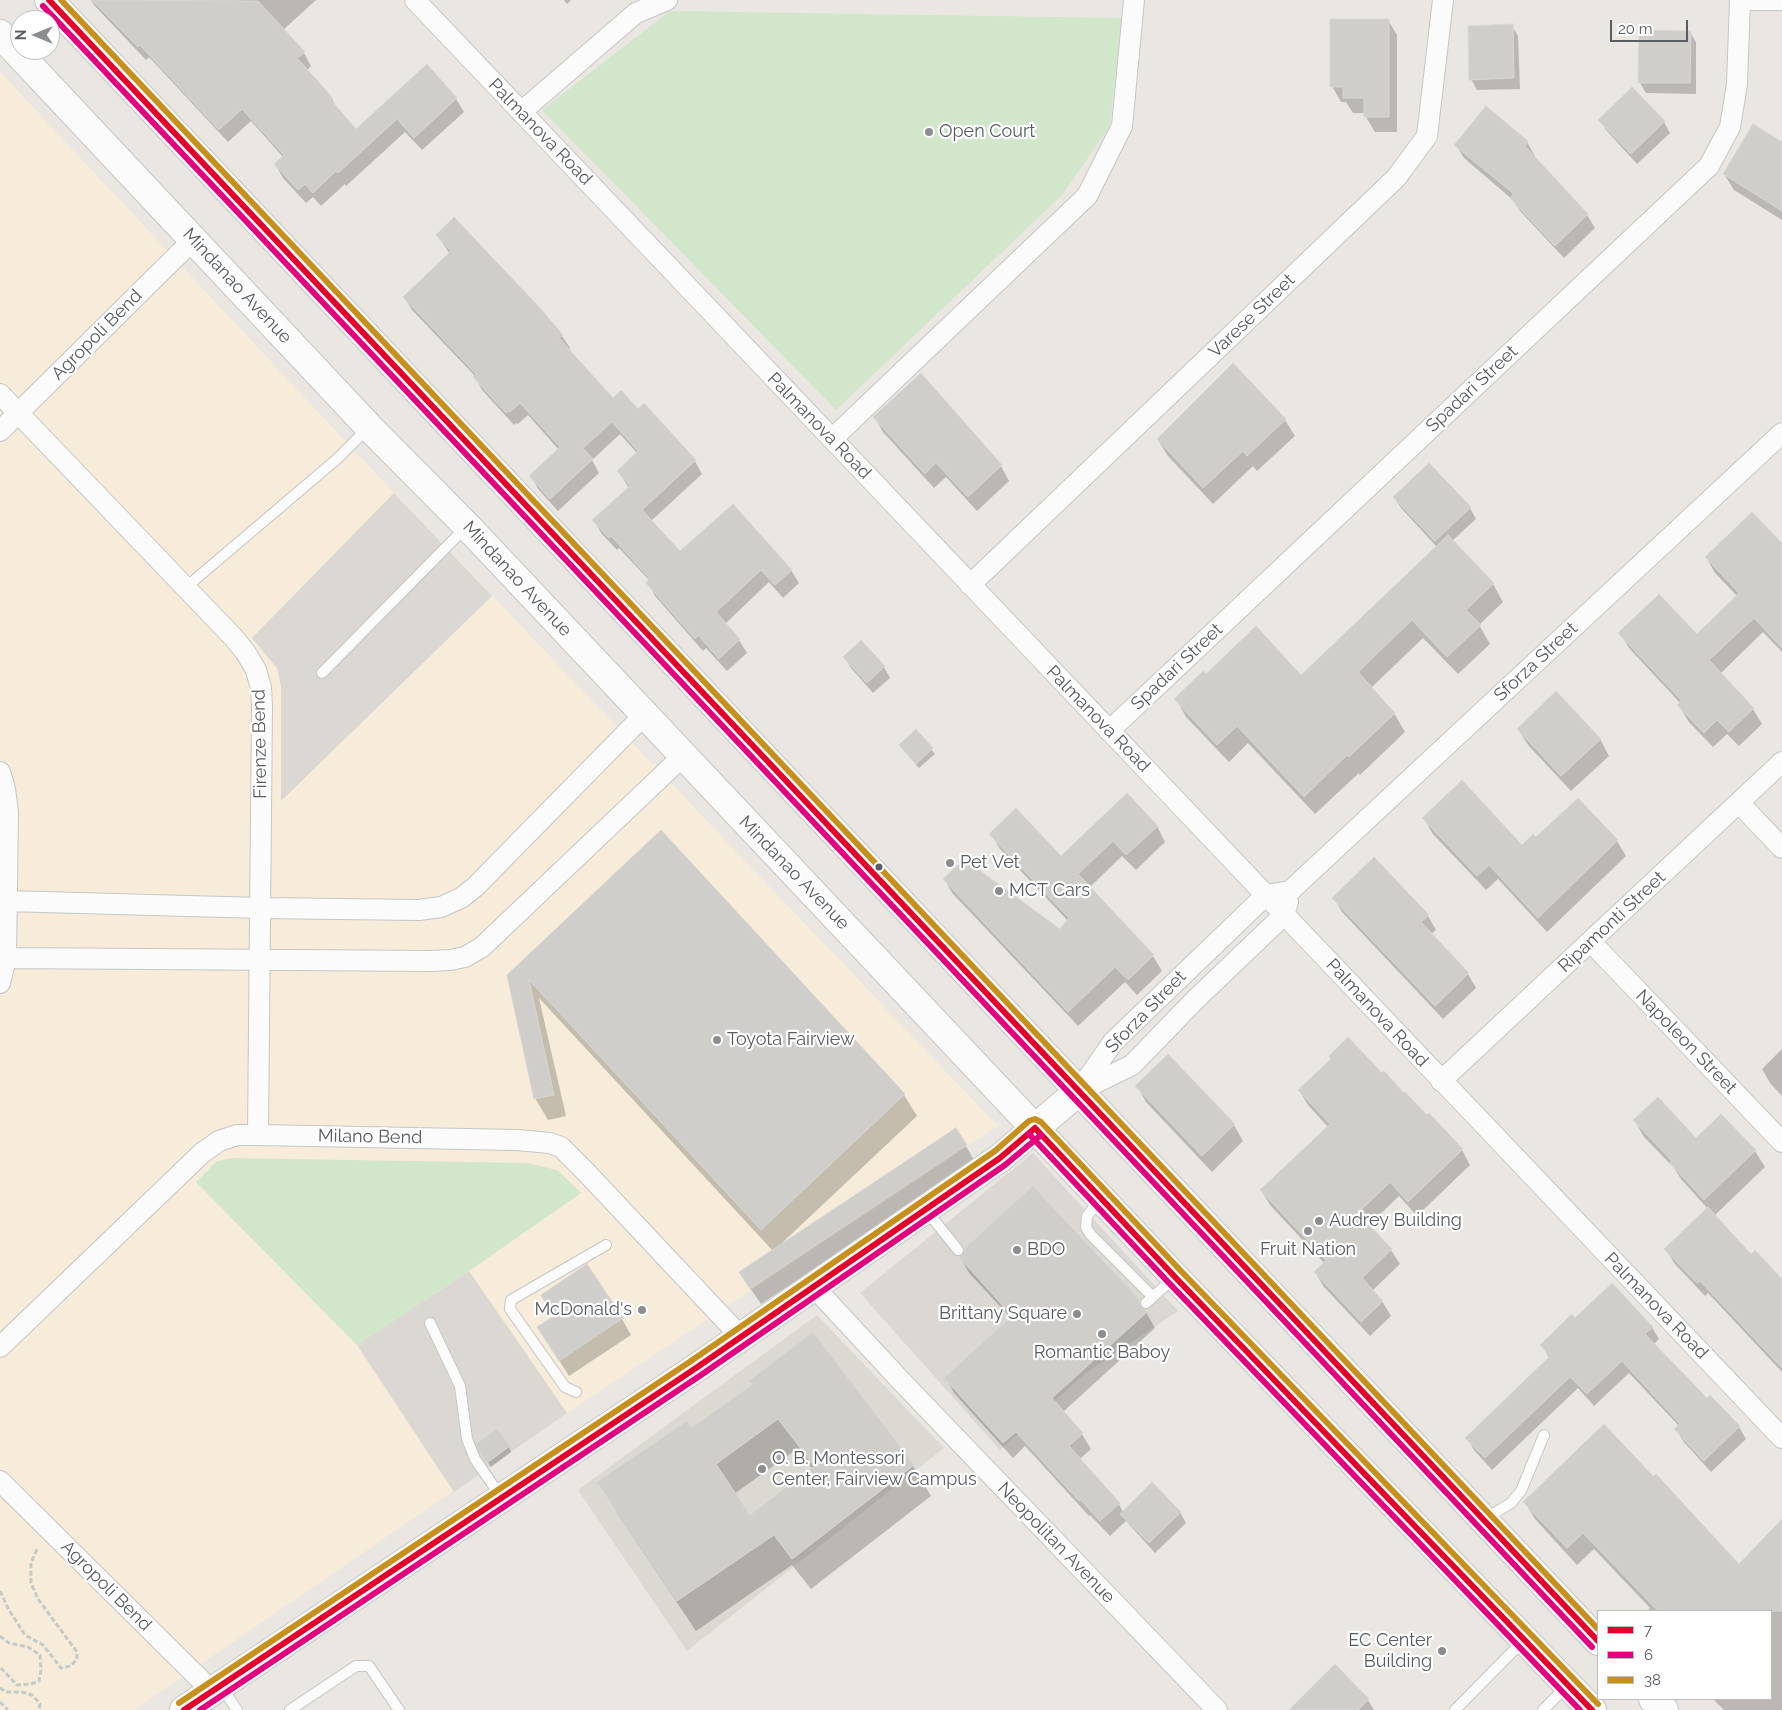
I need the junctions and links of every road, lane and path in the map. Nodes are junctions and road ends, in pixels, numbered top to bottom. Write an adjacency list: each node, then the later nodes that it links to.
1 (49, 0): 39 (main road)
2 (415, 0): 10 (street, Palmanova Road)
3 (667, 0): 10 (street)
4 (1134, 0): 17 (street)
5 (1443, 0): 19 (street, Varese Street)
6 (1740, 0): 23 (street, Spadari Street)
7 (1750, 0): 8 (street)
8 (1782, 0)
9 (0, 34): 11 (main road, Mindanao Avenue)
10 (521, 112): 17 (street, Palmanova Road)
11 (194, 239): 13 (street, Agropoli Bend); 14 (main road, Mindanao Avenue)
12 (0, 394): 13 (street, Firenze Bend)
13 (18, 413): 15 (street, Agropoli Bend); 20 (street, Firenze Bend)
14 (369, 427): 18 (main road, Mindanao Avenue); 20 (lane)
15 (0, 431)
16 (1782, 433): 29 (street, Sforza Street)
17 (832, 439): 19 (street, Palmanova Road)
18 (468, 526): 21 (lane); 22 (main road, Mindanao Avenue)
19 (970, 585): 23 (street, Palmanova Road)
20 (185, 588): 32 (street, Firenze Bend)
21 (322, 673)
22 (644, 715): 24 (main road, Mindanao Avenue); 32 (street)
23 (1109, 731): 30 (street, Palmanova Road)
24 (683, 756): 36 (street); 40 (main road, Mindanao Avenue)
25 (1782, 762): 27 (street, Ripamonti Street)
26 (0, 772): 31 (street)
27 (1739, 803): 28 (street); 34 (street, Ripamonti Street)
28 (1782, 848)
29 (1290, 890): 30 (street); 33 (street)
30 (1266, 895): 33 (street, Palmanova Road); 39 (street, Sforza Street)
31 (7, 901): 32 (street); 35 (street)
32 (260, 908): 36 (street, Firenze Bend)
33 (1284, 915): 38 (street, Palmanova Road); 39 (street, Sforza Street)
34 (1591, 942): 38 (street, Ripamonti Street); 42 (street, Napoleon Street)
35 (6, 958): 36 (street); 37 (street)
36 (260, 960): 41 (street, Firenze Bend)
37 (0, 983)
38 (1441, 1080): 54 (street, Palmanova Road)
39 (1078, 1091): 40 (main road); 57 (main road)
40 (1035, 1128): 43 (main road, Mindanao Avenue); 44 (main road)
41 (258, 1134): 50 (street, Milano Bend); 51 (street, Milano Bend)
42 (1782, 1142)
43 (1101, 1198): 47 (main road, Mindanao Avenue); 47 (lane)
44 (926, 1209): 46 (lane); 48 (main road)
45 (606, 1245): 52 (lane)
46 (958, 1250)
47 (1175, 1277): 61 (main road, Mindanao Avenue)
48 (814, 1287): 50 (main road); 69 (street, Neopolitan Avenue)
49 (430, 1323): 56 (lane)
50 (741, 1337): 56 (main road)
51 (0, 1347)
52 (576, 1392)
53 (1544, 1435): 57 (lane)
54 (1782, 1438)
55 (0, 1481): 58 (street, Agropoli Bend)
56 (502, 1497): 66 (main road)
57 (1484, 1520): 62 (main road)
58 (51, 1532): 59 (path); 66 (street, Agropoli Bend)
59 (0, 1591)
60 (0, 1636): 63 (path)
61 (1525, 1639): 64 (main road, Mindanao Avenue); 76 (lane)
62 (1597, 1640)
63 (0, 1667)
64 (1568, 1685): 77 (lane); 78 (main road, Mindanao Avenue)
65 (0, 1688): 71 (path)
66 (216, 1688): 72 (main road); 73 (lane)
67 (1654, 1700): 79 (main road)
68 (0, 1702): 70 (path)
69 (1214, 1709)
70 (8, 1710)
71 (39, 1710)
72 (185, 1710)
73 (237, 1710)
74 (290, 1710): 75 (lane)
75 (399, 1710)
76 (1455, 1710)
77 (1543, 1710)
78 (1592, 1710)
79 (1664, 1710)

